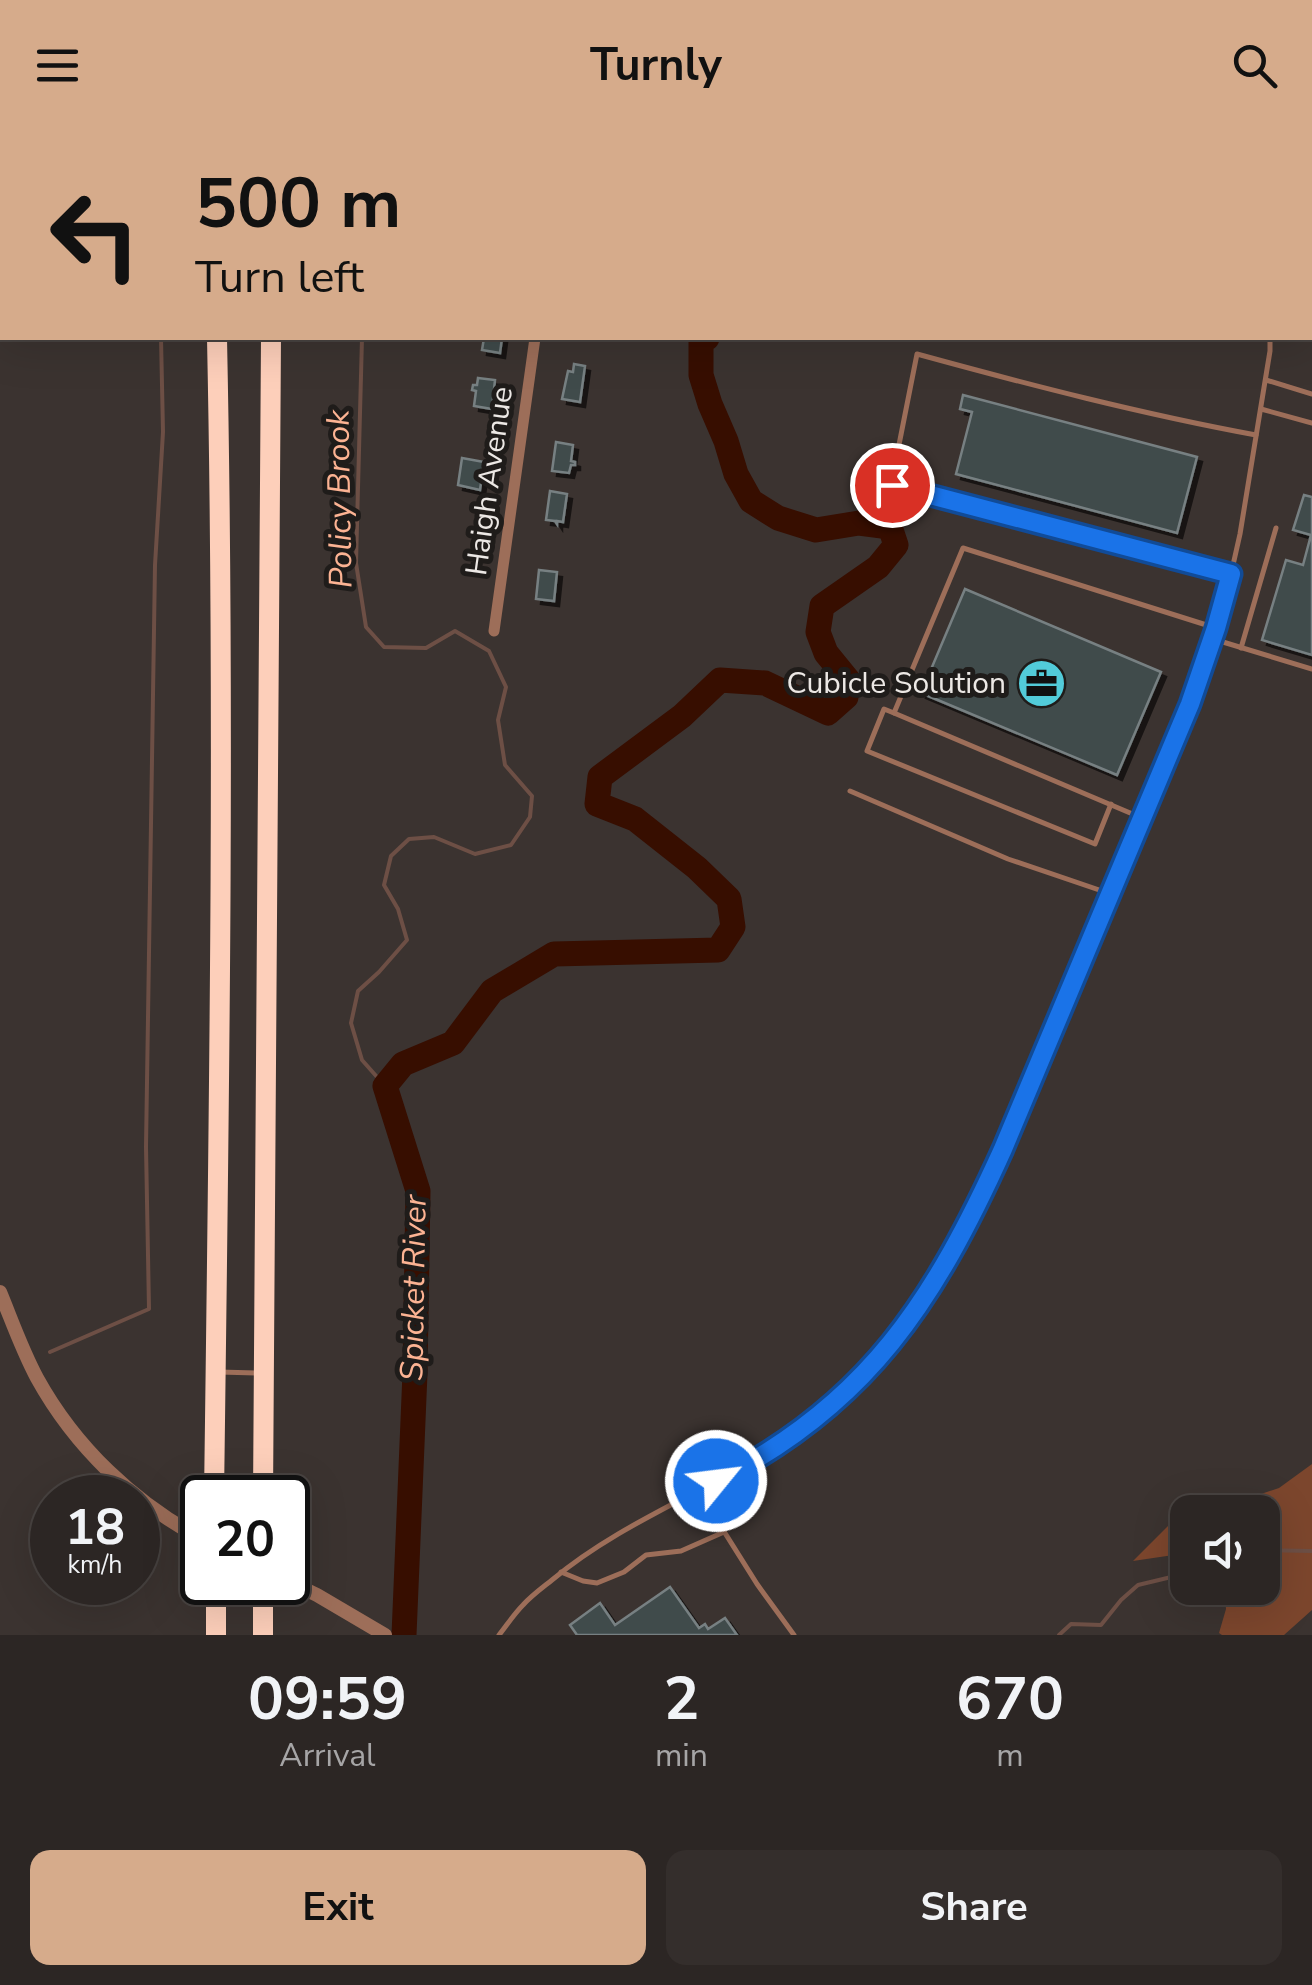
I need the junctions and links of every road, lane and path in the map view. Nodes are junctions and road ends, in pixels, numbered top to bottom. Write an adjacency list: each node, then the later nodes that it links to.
1 (218, 340): 23 (highway)
2 (270, 340): 24 (highway)
3 (535, 340): 13 (street, Haigh Avenue)
4 (1270, 340): 5 (lane)
5 (1266, 380): 6 (lane); 7 (lane)
6 (1312, 394)
7 (1261, 408): 8 (lane); 9 (lane)
8 (1312, 423)
9 (1256, 435): 11 (lane); 11 (lane)
10 (1276, 528): 15 (lane)
11 (1231, 574): 12 (lane)
12 (1216, 628): 14 (lane); 17 (lane)
13 (494, 631)
14 (1213, 639): 15 (lane); 20 (lane)
15 (1241, 648): 16 (lane)
16 (1312, 668)
17 (894, 713): 19 (lane); 19 (lane)
18 (850, 791): 21 (lane)
19 (1111, 804): 20 (lane)
20 (1142, 818): 21 (lane)
21 (1111, 894): 27 (lane)
22 (0, 1292): 28 (street)
23 (216, 1372): 24 (lane); 25 (highway)
24 (265, 1373): 26 (highway)
25 (214, 1475)
26 (264, 1475)
27 (698, 1490): 29 (lane); 30 (lane)
28 (180, 1527)
29 (724, 1532): 30 (lane); 38 (lane)
30 (561, 1572): 37 (lane)
31 (310, 1592): 36 (street)
32 (216, 1605): 34 (highway)
33 (264, 1605): 35 (highway)
34 (216, 1635)
35 (264, 1635)
36 (385, 1635)
37 (498, 1635)
38 (794, 1635)

